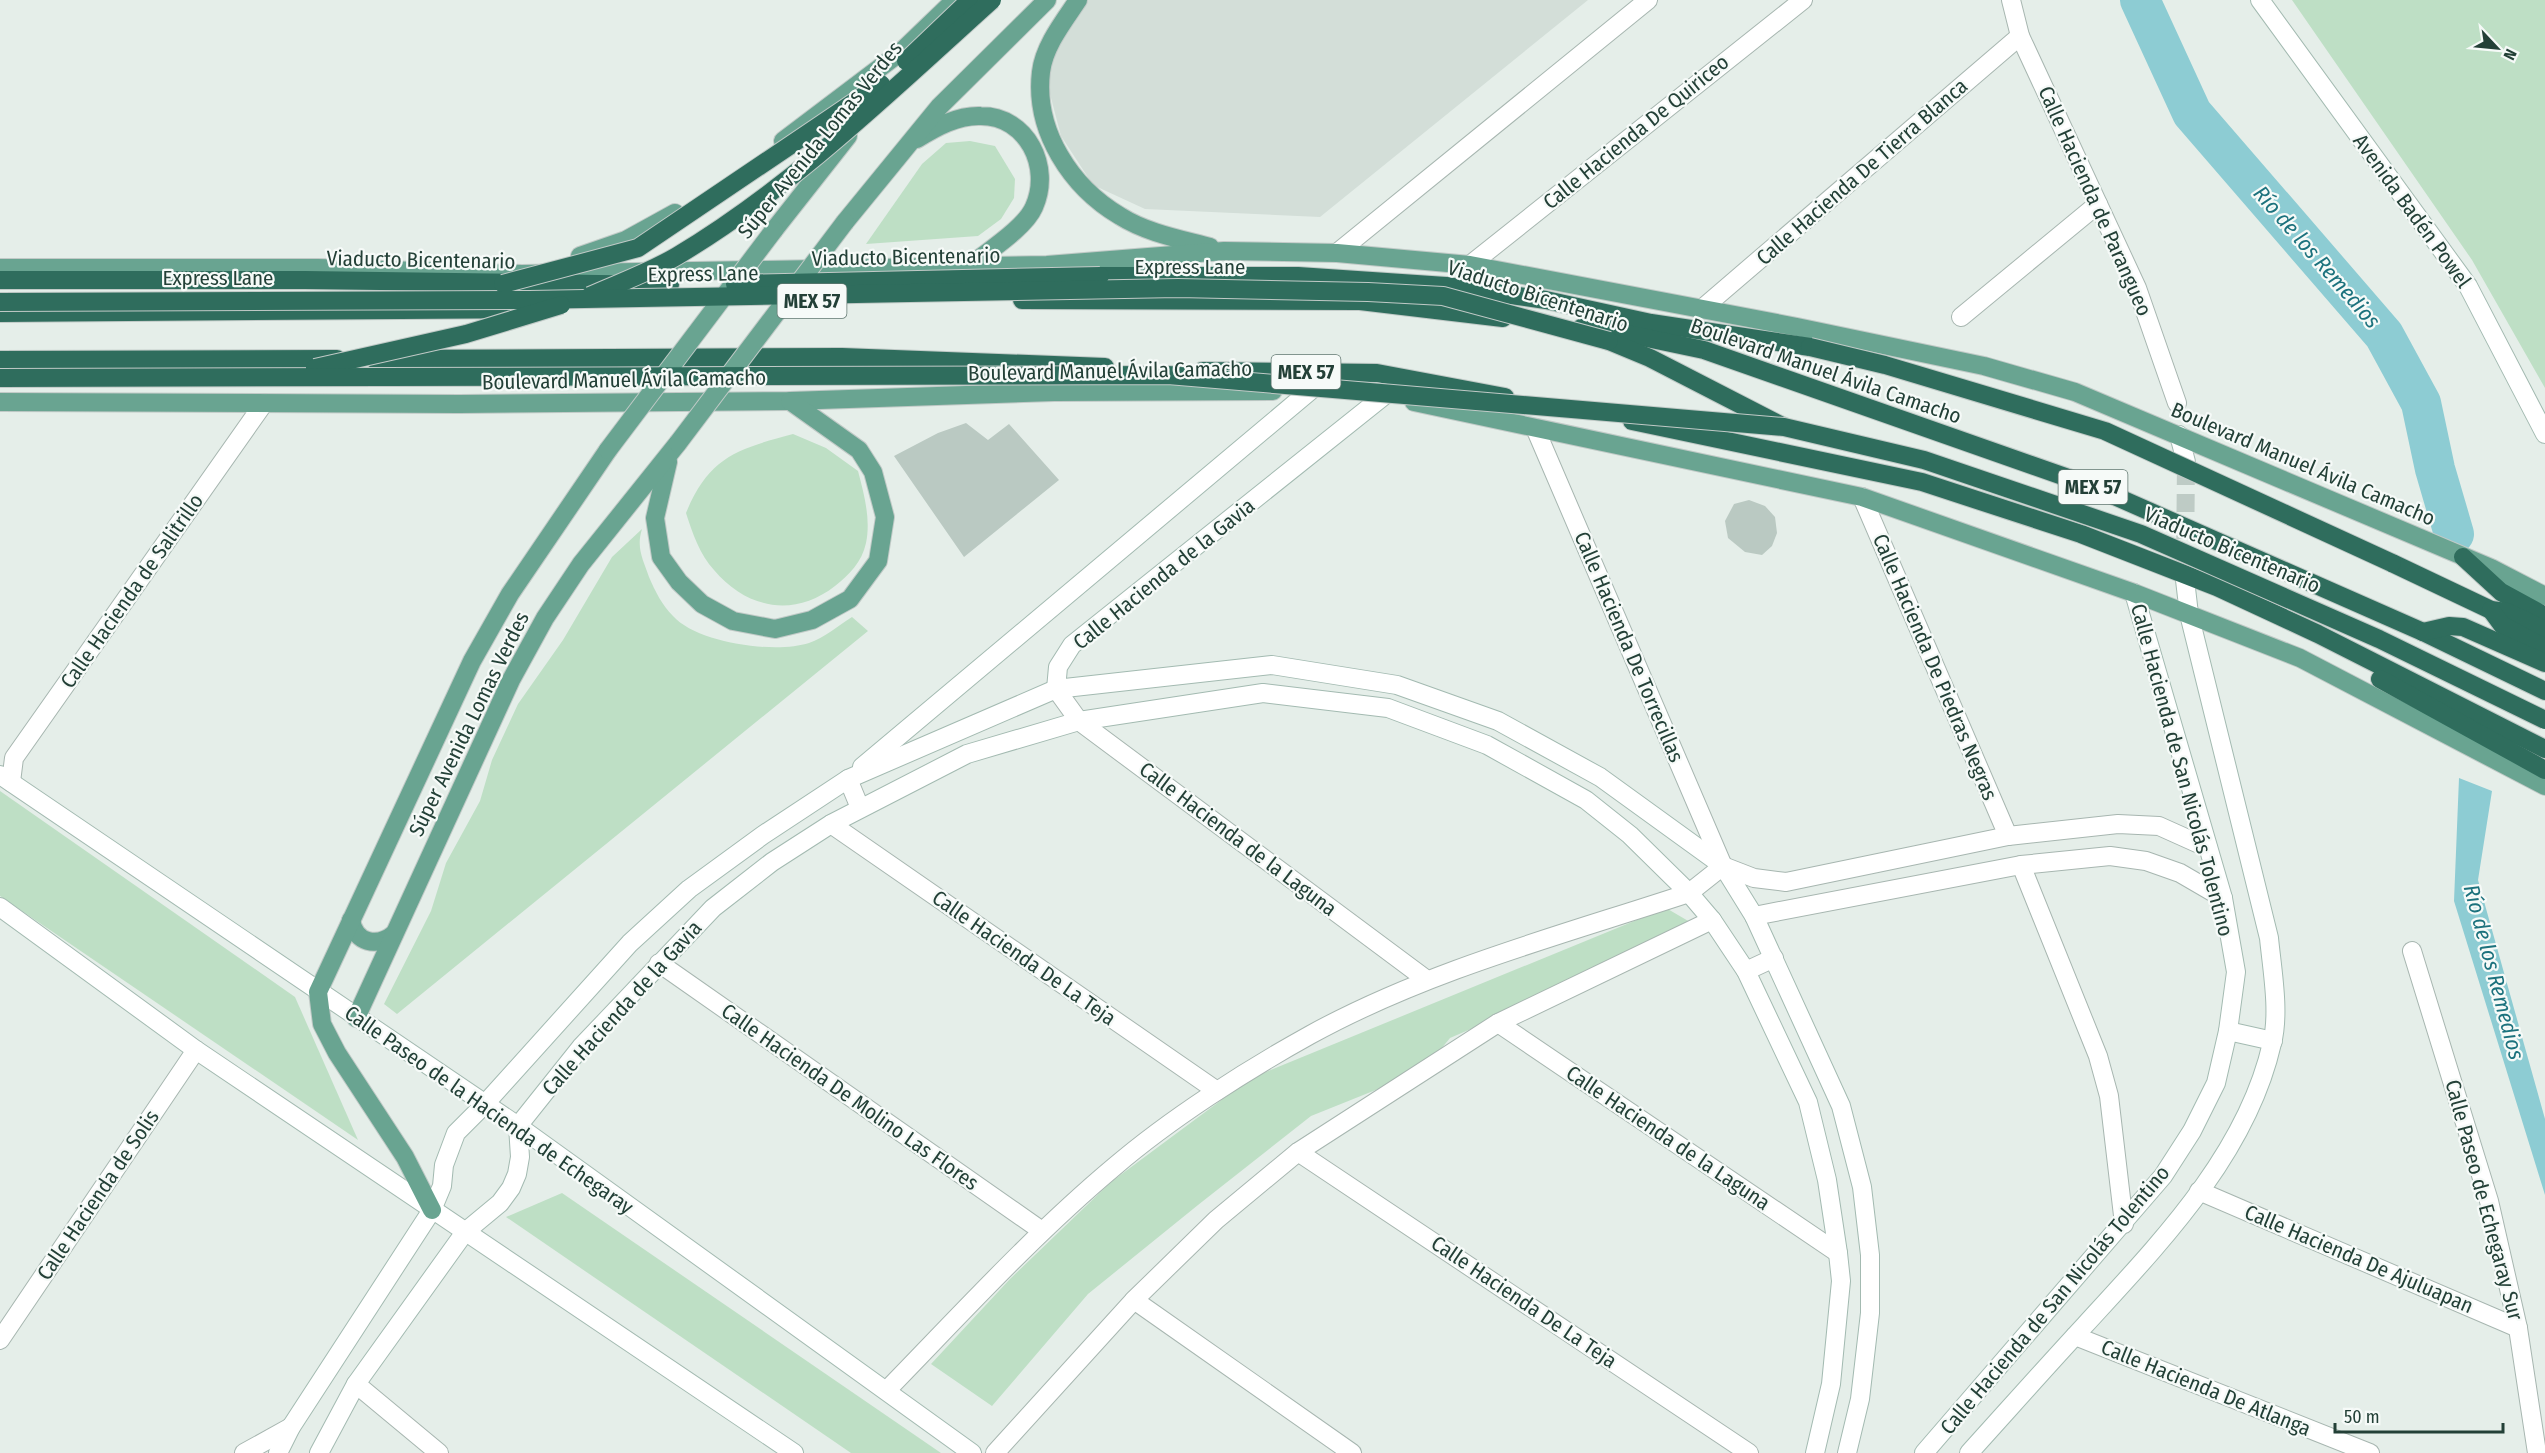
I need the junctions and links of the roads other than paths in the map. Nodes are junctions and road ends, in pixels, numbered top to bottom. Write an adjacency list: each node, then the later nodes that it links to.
1 (955, 0): 19 (main road)
2 (964, 0): 74 (main road, Súper Avenida Lomas Verdes, bridge)
3 (970, 0): 21 (highway, bridge)
4 (992, 0): 28 (highway, bridge)
5 (1047, 0): 12 (main road, Súper Avenida Lomas Verdes)
6 (1078, 0): 14 (main road)
7 (1648, 0): 15 (street)
8 (1803, 0): 16 (street, Calle Hacienda De Quiriceo)
9 (2011, 0): 11 (street, Calle Hacienda de Parangueo)
10 (2260, 0): 38 (street, Avenida Badén Powel)
11 (2020, 36): 13 (street, Calle Hacienda de Parangueo); 24 (street, Calle Hacienda De Tierra Blanca)
12 (903, 148): 17 (main road); 41 (main road, Súper Avenida Lomas Verdes, bridge)
13 (2098, 204): 26 (street); 35 (street, Calle Hacienda de Parangueo)
14 (1224, 251): 15 (main road, Boulevard Manuel Ávila Camacho); 17 (main road, Boulevard Manuel Ávila Camacho)
15 (1337, 253): 16 (main road, Boulevard Manuel Ávila Camacho)
16 (1470, 265): 24 (main road, Boulevard Manuel Ávila Camacho)
17 (970, 266): 19 (main road, Boulevard Manuel Ávila Camacho)
18 (0, 268): 19 (main road, Boulevard Manuel Ávila Camacho)
19 (522, 274)
20 (0, 280): 21 (highway, Viaducto Bicentenario)
21 (503, 284): 22 (highway, Viaducto Bicentenario, bridge)
22 (1445, 291): 23 (highway, Express Lane, bridge); 36 (highway, Viaducto Bicentenario, bridge); 48 (highway, bridge)
23 (0, 302)
24 (1704, 307): 39 (main road, Boulevard Manuel Ávila Camacho)
25 (0, 314): 50 (highway, Boulevard Manuel Ávila Camacho / MEX 57)
26 (1961, 317)
27 (0, 360): 51 (highway, Boulevard Manuel Ávila Camacho / MEX 57)
28 (281, 375): 29 (highway, Viaducto Bicentenario, bridge); 36 (highway, Viaducto Bicentenario, bridge)
29 (0, 378)
30 (1311, 390): 31 (main road, Boulevard Manuel Ávila Camacho); 32 (main road, Boulevard Manuel Ávila Camacho); 62 (street, Calle Hacienda de la Gavia)
31 (1385, 395): 37 (main road, Boulevard Manuel Ávila Camacho); 55 (street, Calle Hacienda de la Gavia)
32 (790, 401): 34 (main road, Boulevard Manuel Ávila Camacho); 41 (main road)
33 (0, 402): 34 (main road, Boulevard Manuel Ávila Camacho)
34 (264, 403): 61 (street, Calle Hacienda de Salitrillo)
35 (2177, 403)
36 (1784, 427): 57 (highway, Viaducto Bicentenario, bridge)
37 (1534, 428): 42 (main road, Boulevard Manuel Ávila Camacho); 68 (street, Calle Hacienda De Torrecillas)
38 (2545, 434)
39 (2179, 435): 40 (main road, Boulevard Manuel Ávila Camacho); 40 (street)
40 (2208, 446): 43 (main road, Boulevard Manuel Ávila Camacho)
41 (674, 448): 76 (main road, Súper Avenida Lomas Verdes)
42 (1862, 497): 45 (main road, Boulevard Manuel Ávila Camacho); 66 (street, Calle Hacienda De Piedras Negras)
43 (2463, 557): 46 (highway)
44 (2189, 585): 47 (street, Calle Hacienda de San Nicolás Tolentino)
45 (2134, 593): 47 (main road, Boulevard Manuel Ávila Camacho); 67 (street, Calle Hacienda de San Nicolás Tolentino)
46 (2543, 608): 48 (highway)
47 (2189, 614): 63 (main road, Boulevard Manuel Ávila Camacho); 86 (street, Calle Hacienda de San Nicolás Tolentino)
48 (2514, 624): 49 (highway); 52 (highway); 53 (highway)
49 (2545, 630)
50 (2423, 632): 53 (highway); 56 (highway, Boulevard Manuel Ávila Camacho / MEX 57)
51 (2318, 634): 59 (highway, Boulevard Manuel Ávila Camacho / MEX 57); 60 (highway)
52 (2545, 648)
53 (2528, 655): 54 (highway)
54 (2545, 663)
55 (1056, 689): 58 (street, Calle Hacienda de la Laguna); 62 (street, Calle Hacienda de la Gavia); 68 (street)
56 (2545, 691)
57 (2545, 720)
58 (1079, 721): 64 (street, Calle Hacienda de la Gavia); 70 (street, Calle Hacienda de la Gavia); 81 (street, Calle Hacienda de la Laguna)
59 (2545, 749)
60 (2545, 770)
61 (5, 778): 82 (street, Calle Paseo de la Hacienda de Echegaray)
62 (848, 780): 64 (street); 89 (street, Calle Hacienda de la Gavia)
63 (2545, 786)
64 (860, 808): 65 (street, Calle Hacienda de la Gavia)
65 (831, 824): 79 (street, Calle Hacienda de la Gavia); 88 (street, Calle Hacienda De La Teja)
66 (2008, 836): 67 (street); 68 (street)
67 (2208, 848): 71 (street, Calle Hacienda de San Nicolás Tolentino)
68 (1723, 866): 70 (street); 73 (street)
69 (2021, 866): 71 (street); 73 (street); 94 (street)
70 (1689, 893): 75 (street, Calle Hacienda de la Gavia); 81 (street)
71 (2223, 898): 85 (street, Calle Hacienda de San Nicolás Tolentino)
72 (0, 907): 87 (street)
73 (1754, 916): 78 (street)
74 (351, 920): 76 (main road); 82 (main road, Súper Avenida Lomas Verdes)
75 (1712, 920): 80 (street, Calle Hacienda de la Gavia); 84 (street)
76 (394, 934): 83 (main road, Súper Avenida Lomas Verdes)
77 (2412, 951): 99 (street, Calle Paseo de Echegaray Sur)
78 (1774, 958): 80 (street); 115 (street)
79 (658, 963): 90 (street, Calle Hacienda de la Gavia); 95 (street, Calle Hacienda De Molino Las Flores)
80 (1746, 971): 97 (street, Calle Hacienda de la Gavia)
81 (1428, 980): 88 (street)
82 (318, 993): 83 (street, Calle Paseo de la Hacienda de Echegaray); 93 (main road)
83 (356, 1018): 89 (street, Calle Paseo de la Hacienda de Echegaray)
84 (1498, 1023): 91 (street); 97 (street, Calle Hacienda de la Laguna)
85 (2228, 1031): 86 (street); 94 (street, Calle Hacienda de San Nicolás Tolentino)
86 (2273, 1041): 92 (street, Calle Hacienda de San Nicolás Tolentino)
87 (196, 1050): 93 (street); 101 (street, Calle Hacienda de Solis)
88 (1217, 1091): 95 (street)
89 (484, 1105): 90 (street, Calle Paseo de la Hacienda de Echegaray); 93 (street, Calle Hacienda de la Gavia)
90 (518, 1126): 96 (street); 103 (street, Calle Paseo de la Hacienda de Echegaray)
91 (1298, 1152): 98 (street); 113 (street, Calle Hacienda De La Teja)
92 (2199, 1191): 99 (street, Calle Hacienda De Ajuluapan); 100 (street, Calle Hacienda de San Nicolás Tolentino)
93 (432, 1210): 96 (street); 104 (street, Calle Hacienda de la Gavia)
94 (2124, 1224): 116 (street, Calle Hacienda de San Nicolás Tolentino)
95 (1042, 1231): 103 (street)
96 (465, 1232): 102 (street); 109 (street)
97 (1838, 1253): 114 (street, Calle Hacienda de la Gavia)
98 (1134, 1300): 111 (street); 112 (street)
99 (2518, 1328): 119 (street, Calle Paseo de Echegaray Sur)
100 (2075, 1336): 117 (street, Calle Hacienda de San Nicolás Tolentino); 118 (street, Calle Hacienda De Atlanga)
101 (0, 1340)
102 (356, 1384): 107 (street); 108 (street)
103 (887, 1390): 110 (street, Calle Paseo de la Hacienda de Echegaray)
104 (291, 1427): 105 (street); 106 (street, Calle Hacienda de la Gavia)
105 (244, 1453)
106 (278, 1453)
107 (319, 1453)
108 (439, 1453)
109 (794, 1453)
110 (972, 1453)
111 (995, 1453)
112 (1352, 1453)
113 (1749, 1453)
114 (1815, 1453)
115 (1847, 1453)
116 (1924, 1453)
117 (1969, 1453)
118 (2370, 1453)
119 (2537, 1453)

